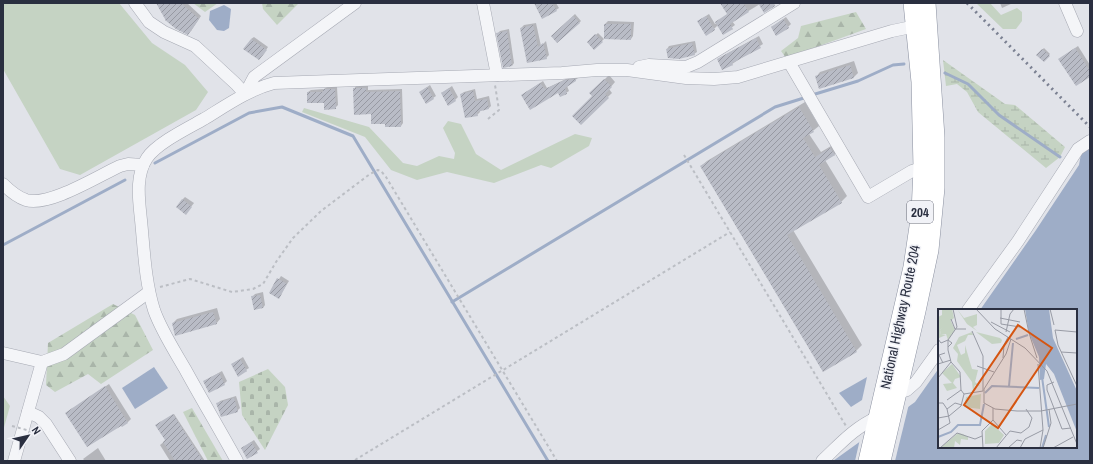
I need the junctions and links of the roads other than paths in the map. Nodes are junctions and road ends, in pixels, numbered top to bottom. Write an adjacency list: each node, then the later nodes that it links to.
1 (135, 3): 13 (street)
2 (355, 3): 13 (street)
3 (483, 3): 12 (street)
4 (794, 3): 11 (street)
5 (912, 3): 8 (highway, National Highway Route 204 / 204)
6 (927, 3): 8 (highway, National Highway Route 204 / 204)
7 (1065, 3): 9 (street)
8 (921, 25): 10 (street); 16 (highway, National Highway Route 204 / 204); 23 (highway, National Highway Route 204 / 204)
9 (1077, 31)
10 (788, 62): 11 (street); 16 (street)
11 (626, 70): 12 (street)
12 (497, 75): 13 (street)
13 (245, 94): 15 (street)
14 (1090, 140): 19 (street)
15 (142, 165): 17 (street); 18 (street)
16 (922, 168): 25 (highway, National Highway Route 204 / 204)
17 (3, 184)
18 (150, 292): 22 (street); 28 (street)
19 (969, 309)
20 (938, 351): 23 (street)
21 (3, 353): 22 (street)
22 (42, 362): 24 (street)
23 (898, 393): 25 (highway, National Highway Route 204 / 204)
24 (28, 412): 26 (street); 27 (street)
25 (885, 415): 29 (street); 30 (highway, National Highway Route 204 / 204); 31 (highway, National Highway Route 204 / 204)
26 (14, 461)
27 (70, 461)
28 (237, 461)
29 (822, 461)
30 (867, 461)
31 (882, 461)

